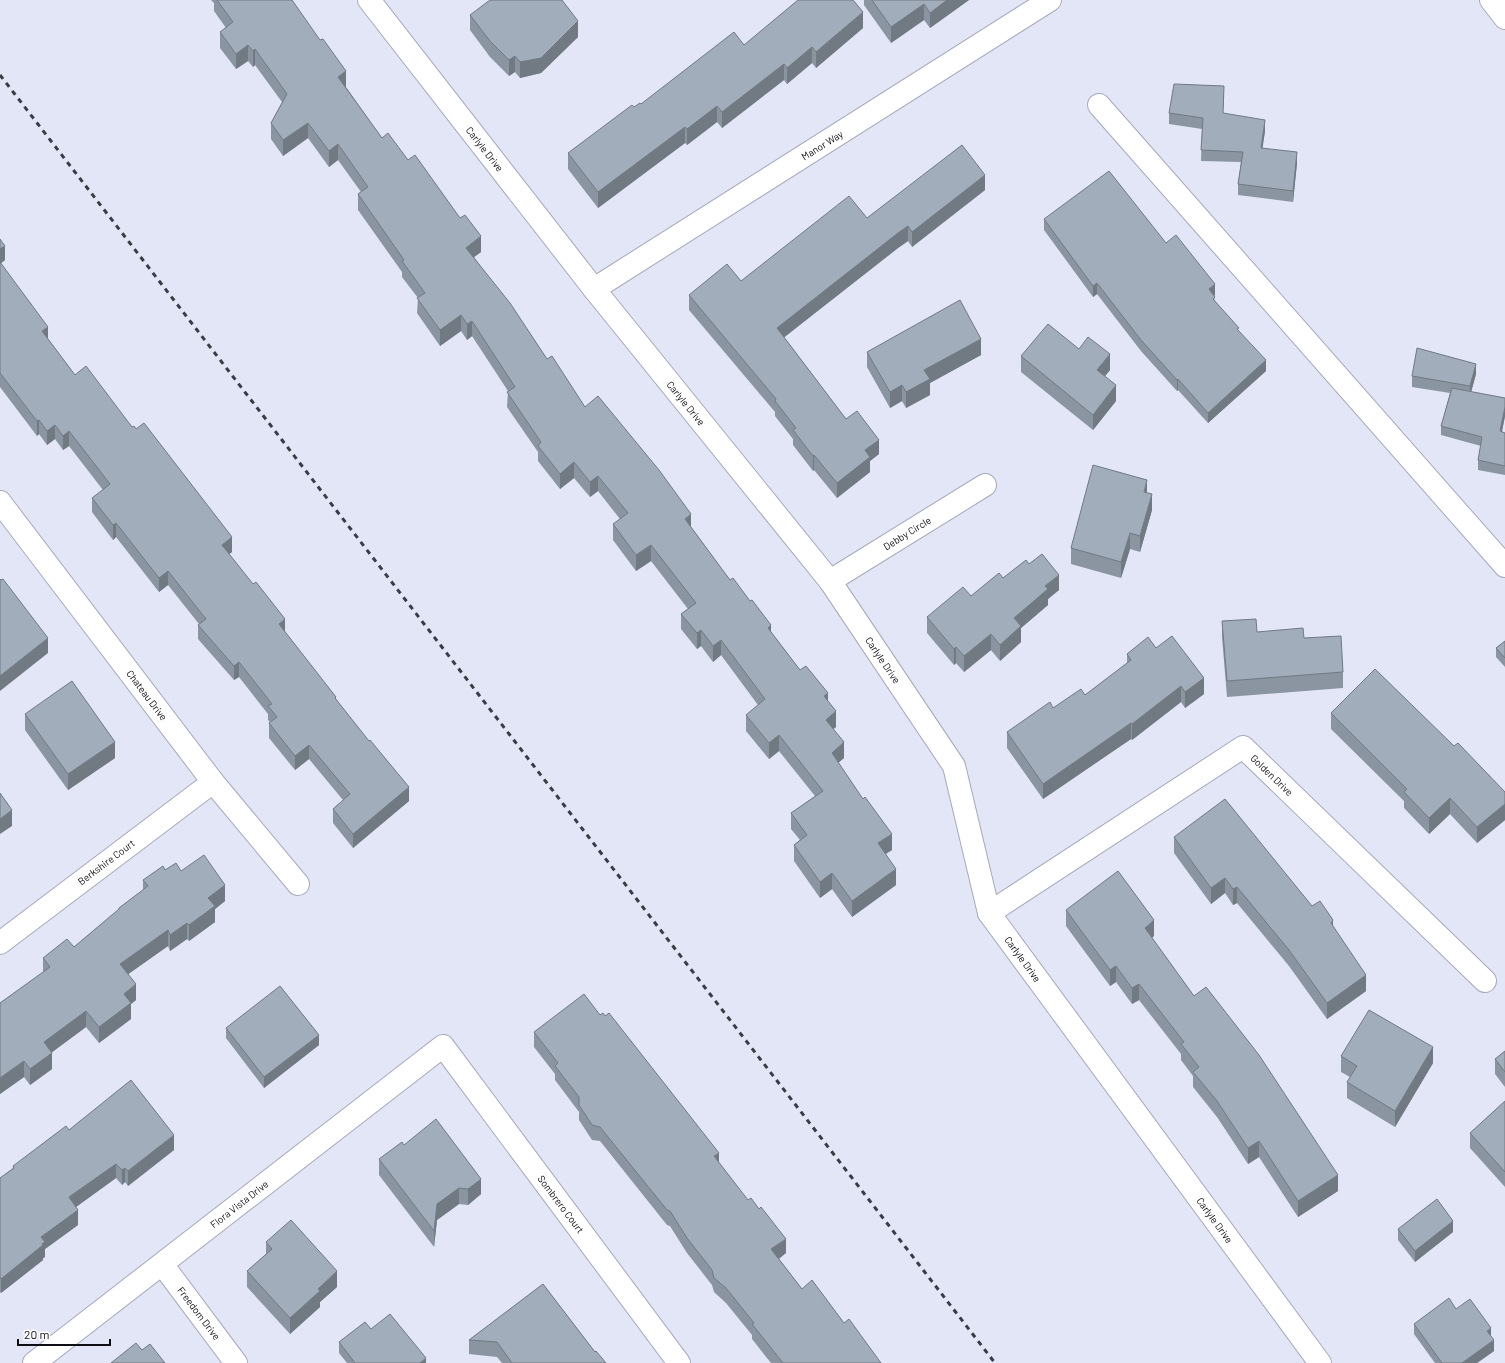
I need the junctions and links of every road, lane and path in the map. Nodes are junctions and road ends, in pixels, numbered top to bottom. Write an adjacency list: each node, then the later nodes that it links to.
1 (369, 0): 6 (street, Carlyle Drive)
2 (1050, 0): 6 (street, Manor Way)
3 (1491, 0): 4 (street)
4 (1505, 18)
5 (1099, 105): 9 (street)
6 (594, 289): 10 (street, Carlyle Drive)
7 (985, 485): 10 (street, Debby Circle)
8 (0, 502): 11 (street, Chateau Drive)
9 (1505, 566)
10 (830, 581): 13 (street, Carlyle Drive)
11 (213, 782): 12 (street, Chateau Drive); 14 (street, Berkshire Court)
12 (298, 884)
13 (989, 913): 15 (street, Golden Drive); 21 (street, Carlyle Drive)
14 (0, 943)
15 (1485, 981)
16 (443, 1046): 17 (street, Flora Vista Drive); 20 (street, Sombrero Court)
17 (162, 1264): 18 (street, Flora Vista Drive); 19 (street, Freedom Drive)
18 (34, 1363)
19 (236, 1363)
20 (679, 1363)
21 (1320, 1363)

